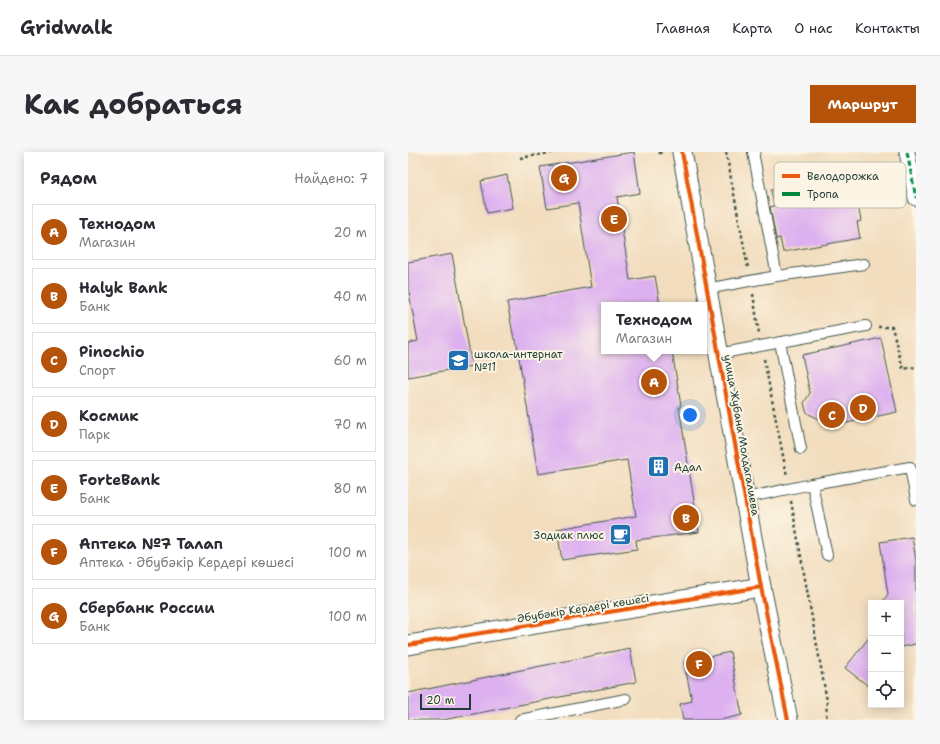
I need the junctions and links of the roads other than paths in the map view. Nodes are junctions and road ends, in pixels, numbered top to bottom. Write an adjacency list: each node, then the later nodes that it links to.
1 (682, 152): 7 (street, улица Жубана Молдагалиева)
2 (755, 152): 6 (lane)
3 (907, 152): 4 (street)
4 (916, 198)
5 (864, 264): 6 (lane)
6 (777, 276): 7 (lane)
7 (706, 289): 10 (street, улица Жубана Молдагалиева)
8 (866, 326): 9 (lane)
9 (780, 342): 10 (lane); 11 (lane)
10 (718, 354): 13 (street, улица Жубана Молдагалиева)
11 (801, 449)
12 (812, 484): 13 (lane); 14 (lane); 15 (lane)
13 (745, 498): 16 (street, улица Жубана Молдагалиева)
14 (916, 500)
15 (827, 555)
16 (761, 588): 17 (street, Әбубәкір Кердері көшесі); 20 (street, улица Жубана Молдагалиева)
17 (408, 645)
18 (626, 700): 19 (lane)
19 (520, 720)
20 (788, 720)

